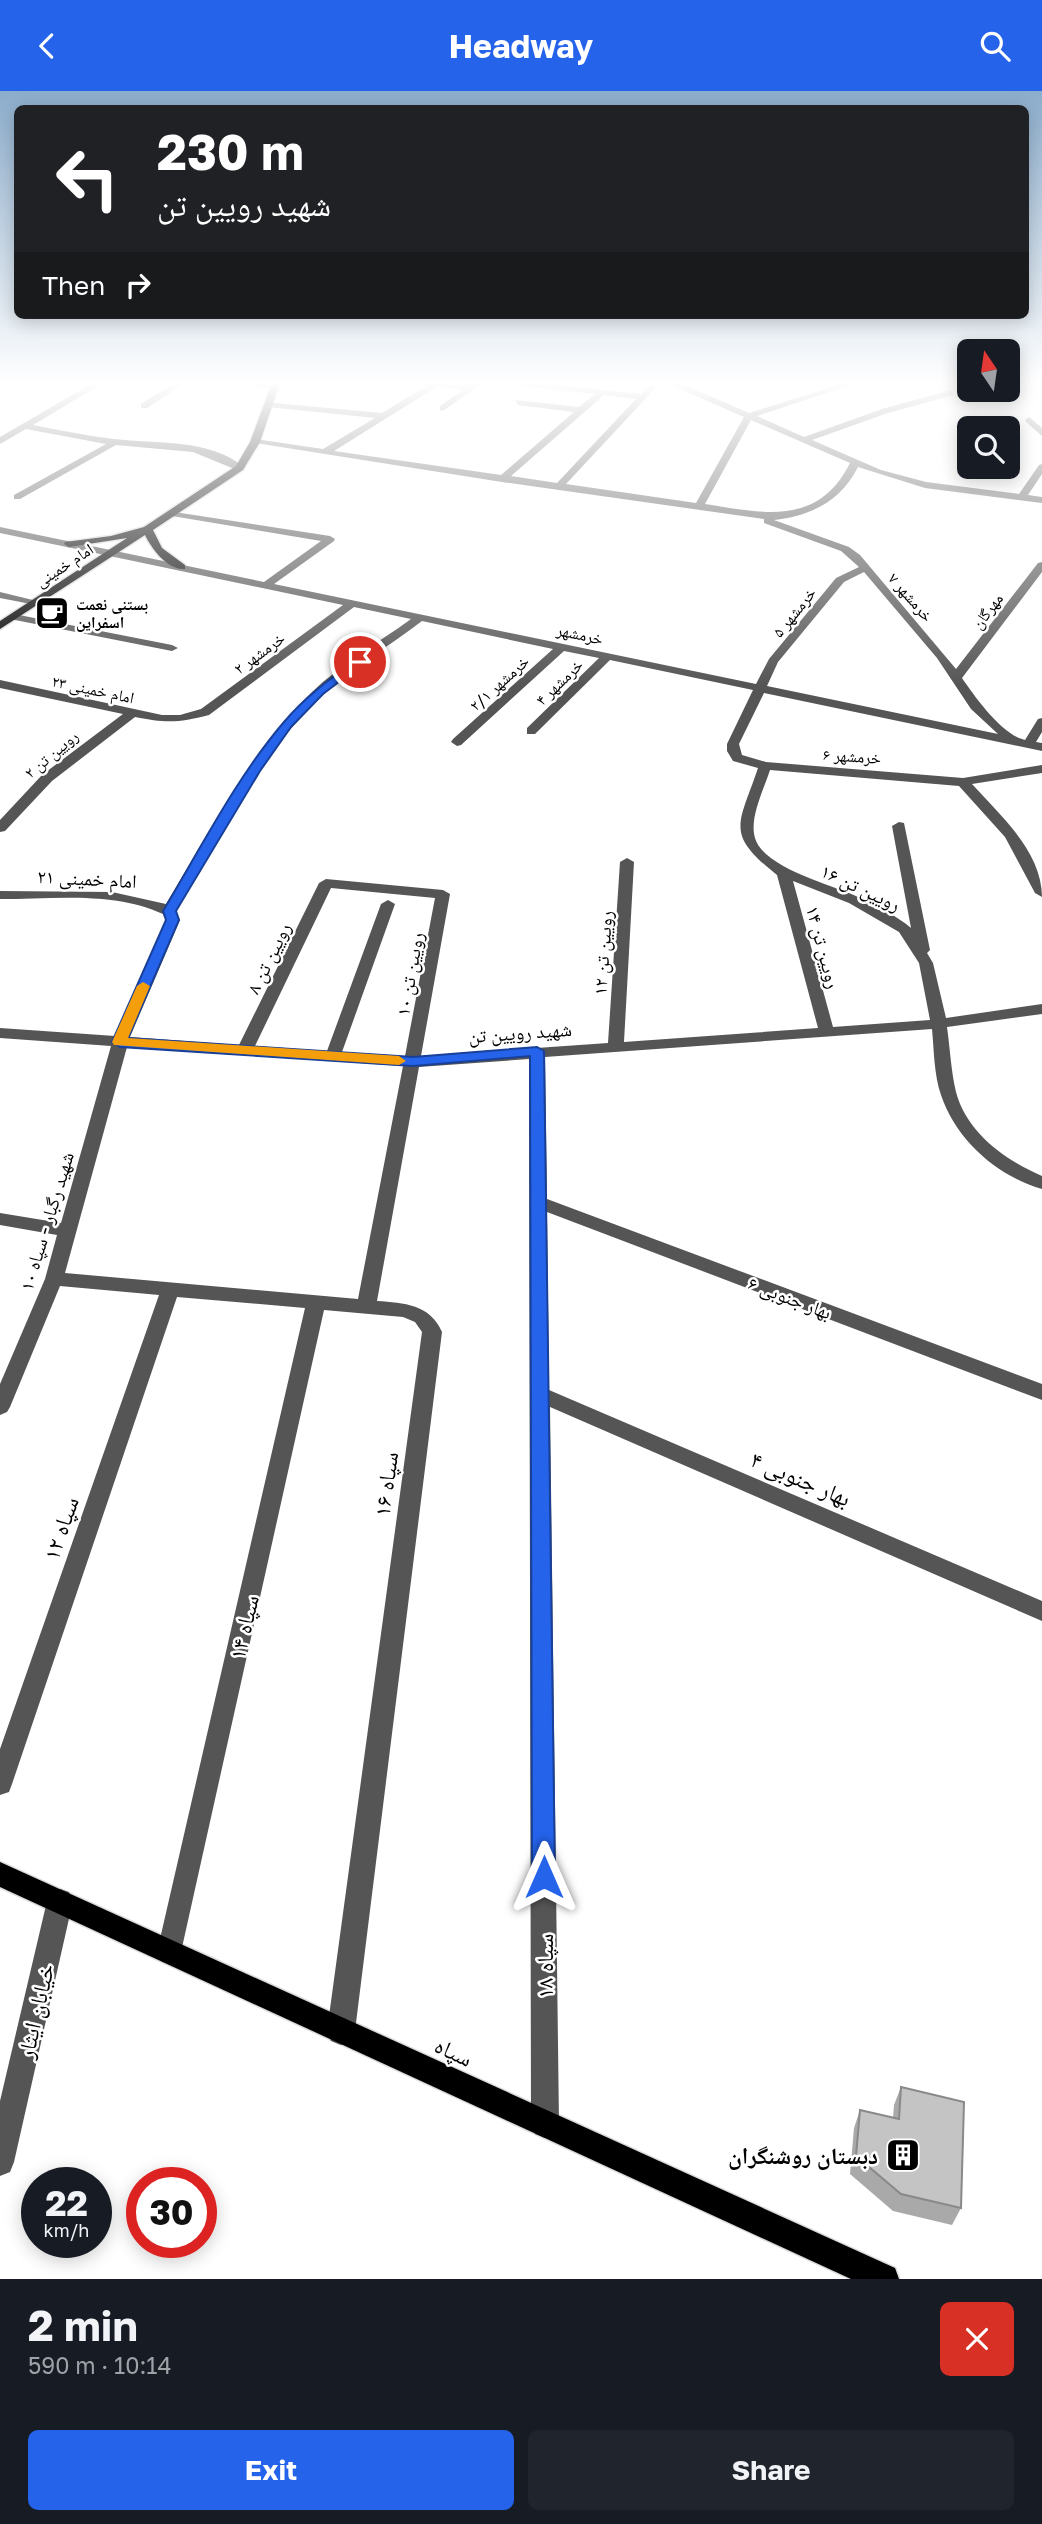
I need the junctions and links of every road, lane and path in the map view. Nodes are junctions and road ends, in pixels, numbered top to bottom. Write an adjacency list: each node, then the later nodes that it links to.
1 (44, 482): 10 (street)
2 (219, 482): 14 (main road, امام خمینی)
3 (524, 482): 9 (street)
4 (563, 482): 9 (street)
5 (712, 482): 13 (street)
6 (843, 482): 15 (street)
7 (915, 482): 11 (street)
8 (1031, 482): 11 (street)
9 (558, 487): 13 (street)
10 (17, 497)
11 (1021, 497): 12 (street)
12 (1042, 500)
13 (698, 508): 15 (street)
14 (172, 513): 16 (main road, امام خمینی); 23 (street)
15 (755, 516): 22 (street, خرمشهر ۷)
16 (147, 529): 18 (main road); 19 (main road, امام خمینی); 21 (main road)
17 (0, 530): 18 (street, خرمشهر)
18 (69, 544): 19 (street, خرمشهر)
19 (111, 553): 21 (street, خرمشهر); 25 (main road, امام خمینی)
20 (1042, 565): 33 (street, مهرگان)
21 (181, 567): 23 (street, خرمشهر)
22 (864, 568): 33 (street, خرمشهر ۷); 35 (street, خرمشهر ۵)
23 (266, 585): 26 (street, خرمشهر)
24 (0, 595): 25 (street)
25 (36, 602): 27 (main road, امام خمینی)
26 (352, 603): 28 (street, خرمشهر); 37 (street, خرمشهر ۲)
27 (14, 617): 29 (main road, امام خمینی); 31 (street)
28 (421, 617): 30 (street, خرمشهر); 54 (street)
29 (0, 626)
30 (562, 647): 32 (street, خرمشهر); 41 (street, خرمشهر ۲/۱)
31 (172, 648)
32 (608, 656): 35 (street, خرمشهر); 39 (street, خرمشهر ۴)
33 (957, 676): 40 (street, خرمشهر ۷)
34 (0, 684): 36 (street, امام خمینی ۲۳)
35 (759, 688): 40 (street, خرمشهر); 43 (street, خرمشهر ۶)
36 (132, 713): 37 (street, امام خمینی ۲۳); 47 (street, رویین تن ۲)
37 (181, 719)
38 (1042, 723): 42 (street)
39 (531, 731)
40 (1013, 741): 42 (street, خرمشهر)
41 (457, 742)
42 (1036, 745)
43 (765, 767): 45 (street, خرمشهر ۶); 49 (street, رویین تن ۱۶)
44 (1042, 769): 45 (street, خرمشهر ۶)
45 (963, 782): 50 (street)
46 (899, 826): 55 (street)
47 (0, 828)
48 (627, 862): 61 (street, رویین تن ۱۲)
49 (784, 873): 55 (street, رویین تن ۱۶); 58 (street, رویین تن ۱۴)
50 (1042, 893)
51 (443, 894): 62 (street, رویین تن ۸); 65 (street, رویین تن ۱۰)
52 (0, 895): 54 (street, امام خمینی ۲۱)
53 (388, 904): 64 (street)
54 (169, 911): 60 (street, شهید رگبار - سپاه ۱۰)
55 (926, 964): 57 (street, رویین تن ۱۶)
56 (1042, 1009): 57 (street, شهید رویین تن)
57 (939, 1024): 58 (street, شهید رویین تن); 66 (street, رویین تن ۱۶)
58 (827, 1032): 61 (street, شهید رویین تن)
59 (0, 1033): 60 (street, شهید رویین تن)
60 (120, 1042): 62 (street, شهید رویین تن); 69 (street, شهید رگبار - سپاه ۱۰)
61 (616, 1046): 63 (street, شهید رویین تن)
62 (245, 1050): 64 (street, شهید رویین تن)
63 (537, 1051): 65 (street, شهید رویین تن); 67 (street, سپاه ۱۸)
64 (333, 1056): 65 (street, شهید رویین تن)
65 (413, 1062): 73 (street, رویین تن ۱۰)
66 (1042, 1183)
67 (538, 1202): 74 (street, بهار جنوبی ۶); 75 (street, سپاه ۱۸)
68 (0, 1219): 69 (street)
69 (67, 1230): 70 (street, شهید رگبار - سپاه ۱۰)
70 (54, 1279): 71 (street, سپاه ۱۶); 76 (street, شهید رگبار - سپاه ۱۰)
71 (170, 1289): 72 (street, سپاه ۱۶); 78 (street, سپاه ۱۲)
72 (316, 1303): 73 (street, سپاه ۱۶); 81 (street, سپاه ۱۴)
73 (366, 1307): 82 (street, سپاه ۱۶)
74 (1042, 1392)
75 (540, 1394): 77 (street, بهار جنوبی ۴); 83 (street, سپاه ۱۸)
76 (0, 1407)
77 (1042, 1611)
78 (0, 1784)
79 (0, 1874): 80 (main road, سپاه)
80 (60, 1902): 81 (main road, سپاه); 84 (street, خیابان ایثار)
81 (170, 1952): 82 (main road, سپاه)
82 (341, 2031): 83 (main road, سپاه)
83 (545, 2124): 85 (main road, سپاه)
84 (0, 2162)
85 (842, 2269): 86 (main road, سپاه)
86 (884, 2279)

